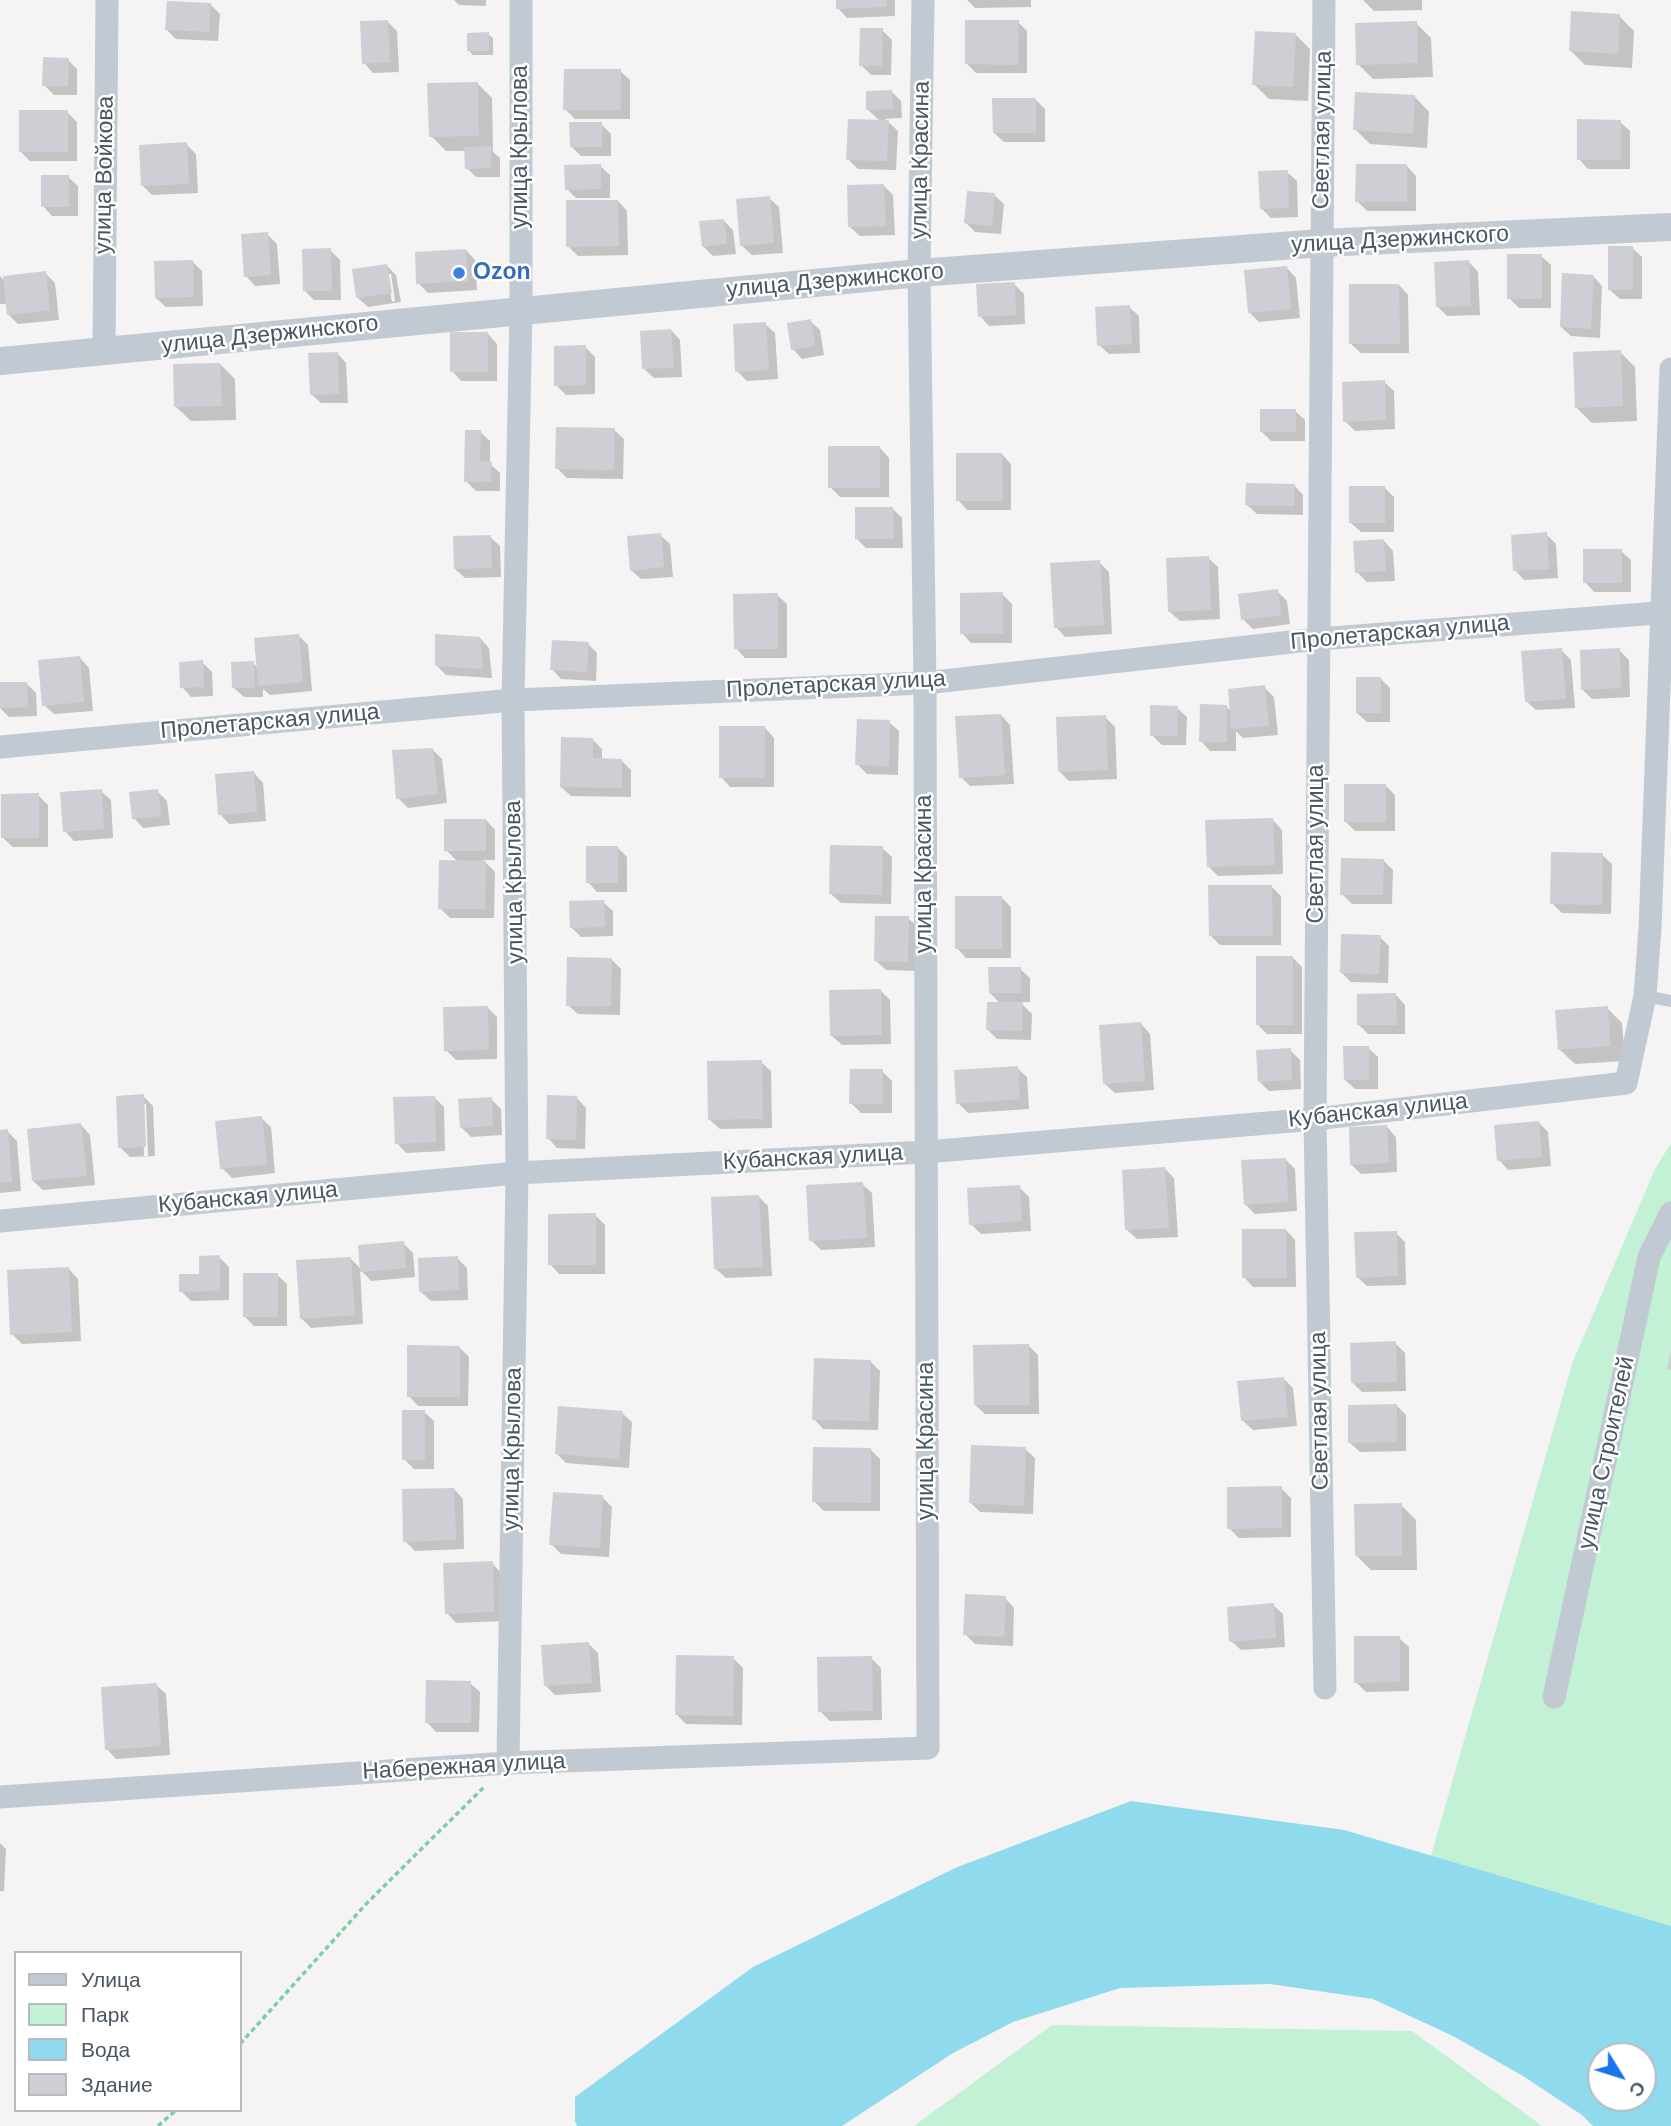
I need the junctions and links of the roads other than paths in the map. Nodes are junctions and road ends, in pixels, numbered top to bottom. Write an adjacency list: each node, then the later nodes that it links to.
1 (107, 0): 9 (street, улица Войкова)
2 (521, 0): 8 (street, улица Крылова)
3 (923, 0): 7 (street, улица Красина)
4 (1324, 0): 6 (street, Светлая улица)
5 (1671, 226): 6 (street, улица Дзержинского)
6 (1321, 243): 7 (street, улица Дзержинского); 13 (street, Светлая улица)
7 (919, 273): 8 (street, улица Дзержинского); 14 (street, улица Красина)
8 (521, 310): 9 (street, улица Дзержинского); 15 (street, улица Крылова)
9 (104, 351): 10 (street, улица Дзержинского)
10 (0, 361)
11 (1671, 369): 12 (street)
12 (1666, 612): 13 (street, Пролетарская улица); 17 (street)
13 (1318, 639): 14 (street, Пролетарская улица); 19 (street, Светлая улица)
14 (925, 683): 15 (street, Пролетарская улица); 20 (street, улица Красина)
15 (513, 700): 16 (street, Пролетарская улица); 21 (street, улица Крылова)
16 (0, 747)
17 (1645, 996): 18 (lane); 19 (street, Кубанская улица)
18 (1671, 1001)
19 (1315, 1119): 20 (street, Кубанская улица); 24 (street, Светлая улица)
20 (926, 1152): 21 (street, Кубанская улица); 26 (street, улица Красина)
21 (517, 1173): 23 (street, Кубанская улица); 27 (street, улица Крылова)
22 (1671, 1213): 25 (street, улица Строителей)
23 (0, 1221)
24 (1325, 1688)
25 (1554, 1697)
26 (928, 1748): 27 (street, Набережная улица)
27 (508, 1763): 28 (street, Набережная улица)
28 (0, 1797)

